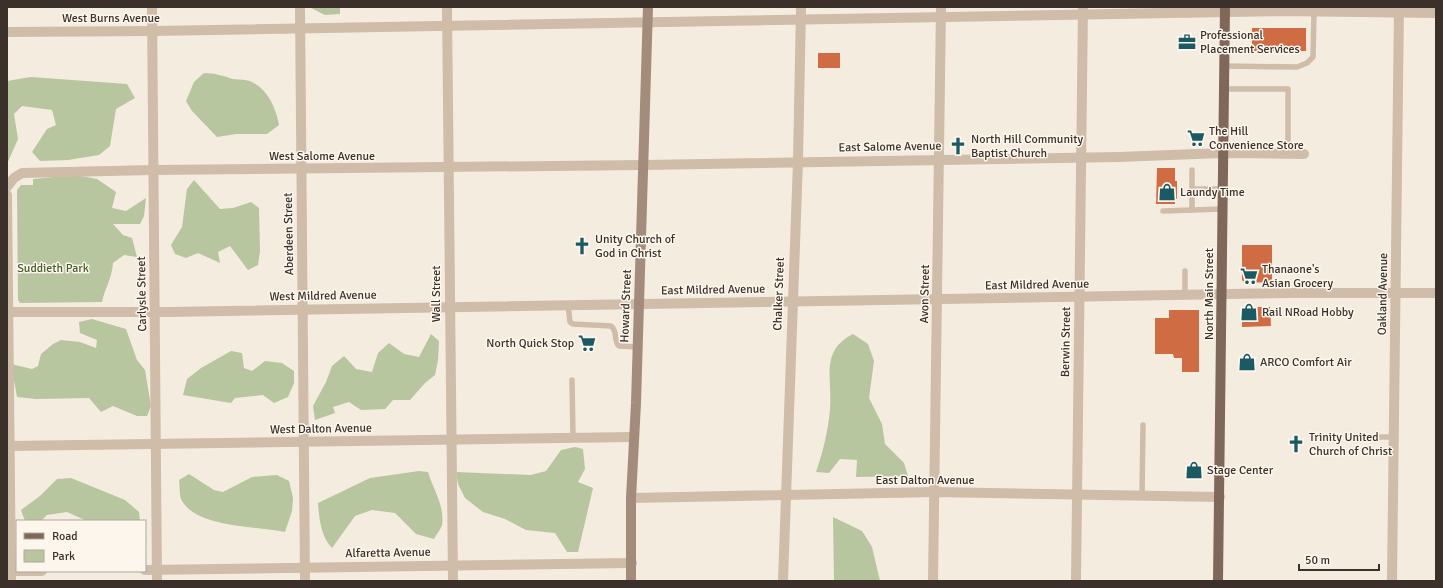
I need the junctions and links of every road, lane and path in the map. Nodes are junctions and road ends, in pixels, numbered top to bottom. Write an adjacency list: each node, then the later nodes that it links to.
1 (152, 7): 18 (street, Carlysle Street)
2 (300, 7): 17 (street, Aberdeen Street)
3 (447, 7): 16 (street, Wall Street)
4 (648, 7): 15 (main road, Howard Street)
5 (801, 7): 14 (street, Chalker Street)
6 (1164, 10): 7 (street, West Burns Avenue); 10 (street, West Burns Avenue)
7 (1191, 10): 8 (street, West Burns Avenue)
8 (1225, 10): 12 (street, West Burns Avenue); 20 (main road, North Main Street)
9 (1399, 10): 12 (street, West Burns Avenue); 13 (street, West Burns Avenue); 41 (street, Oakland Avenue)
10 (1083, 11): 11 (street, West Burns Avenue); 25 (street, Berwin Street)
11 (941, 12): 14 (street, West Burns Avenue); 26 (street, Avon Street)
12 (1314, 12): 20 (lane)
13 (1436, 13)
14 (800, 20): 15 (street, West Burns Avenue); 27 (street, Chalker Street)
15 (648, 22): 16 (street, West Burns Avenue); 28 (main road, Howard Street)
16 (447, 26): 17 (street, West Burns Avenue); 29 (street, Wall Street)
17 (300, 28): 18 (street, West Burns Avenue); 30 (street, Aberdeen Street)
18 (153, 31): 19 (street, West Burns Avenue); 31 (street, Carlysle Street)
19 (7, 32)
20 (1225, 66): 21 (main road, North Main Street)
21 (1224, 89): 22 (lane); 23 (main road, North Main Street)
22 (1288, 152): 23 (street, East Salome Avenue); 24 (street, East Salome Avenue)
23 (1222, 153): 25 (street, East Salome Avenue); 35 (main road, North Main Street)
24 (1304, 154)
25 (1082, 157): 26 (street, East Salome Avenue); 45 (street, Berwin Street)
26 (939, 159): 27 (street, East Salome Avenue); 46 (street, Avon Street)
27 (798, 161): 28 (street, East Salome Avenue); 47 (street, Chalker Street)
28 (643, 165): 29 (street, West Salome Avenue); 48 (main road, Howard Street)
29 (448, 167): 30 (street, West Salome Avenue); 50 (street, Wall Street)
30 (301, 169): 31 (street, West Salome Avenue); 51 (street, Aberdeen Street)
31 (154, 170): 33 (street, West Salome Avenue); 53 (street, Carlysle Street)
32 (1192, 170): 34 (lane)
33 (7, 187)
34 (1192, 189): 35 (lane); 38 (lane)
35 (1222, 189): 37 (main road, North Main Street)
36 (7, 195): 52 (street)
37 (1222, 209): 38 (lane); 43 (main road, North Main Street)
38 (1192, 210): 39 (lane)
39 (1163, 211)
40 (1185, 271): 44 (lane)
41 (1396, 293): 42 (street, East Mildred Avenue); 43 (street, East Mildred Avenue); 59 (street, Oakland Avenue)
42 (1436, 293)
43 (1222, 295): 44 (street, East Mildred Avenue); 69 (main road, North Main Street)
44 (1185, 296): 45 (street, East Mildred Avenue)
45 (1080, 298): 46 (street, East Mildred Avenue); 67 (street, Berwin Street)
46 (938, 300): 47 (street, East Mildred Avenue); 65 (street, Avon Street)
47 (793, 302): 48 (street, East Mildred Avenue); 66 (street, Chalker Street)
48 (639, 305): 49 (street, West Mildred Avenue); 54 (main road, Howard Street)
49 (568, 306): 50 (street, West Mildred Avenue); 54 (lane)
50 (449, 307): 51 (street, West Mildred Avenue); 61 (street, Wall Street)
51 (302, 310): 53 (street, West Mildred Avenue); 62 (street, Aberdeen Street)
52 (7, 312): 53 (street, West Mildred Avenue); 64 (street)
53 (155, 312): 63 (street, Carlysle Street)
54 (638, 347): 57 (main road, Howard Street)
55 (572, 380): 60 (lane)
56 (1142, 425): 68 (lane)
57 (633, 437): 60 (street, West Dalton Avenue); 70 (main road, Howard Street)
58 (1362, 437): 59 (lane)
59 (1394, 437): 86 (street, Oakland Avenue)
60 (573, 438): 61 (street, West Dalton Avenue)
61 (450, 440): 62 (street, West Dalton Avenue); 72 (street, Wall Street)
62 (303, 443): 63 (street, West Dalton Avenue); 73 (street, Aberdeen Street)
63 (156, 444): 64 (street, West Dalton Avenue); 75 (street, Carlysle Street)
64 (9, 446): 77 (street)
65 (935, 492): 66 (street, East Dalton Avenue); 67 (street, East Dalton Avenue); 83 (street, Avon Street)
66 (784, 494): 70 (street, East Dalton Avenue); 82 (street, Chalker Street)
67 (1077, 494): 68 (street, East Dalton Avenue); 84 (street, Berwin Street)
68 (1142, 495): 69 (street, East Dalton Avenue)
69 (1220, 497): 85 (main road, North Main Street)
70 (631, 498): 71 (main road, Howard Street)
71 (632, 563): 72 (street, Alfaretta Avenue); 81 (main road, Howard Street)
72 (452, 565): 73 (street, Alfaretta Avenue); 80 (street, Wall Street)
73 (305, 568): 75 (street, Alfaretta Avenue); 79 (street, Aberdeen Street)
74 (146, 570): 75 (street, Alfaretta Avenue)
75 (157, 570): 78 (street, Carlysle Street)
76 (36, 572): 77 (street)
77 (11, 576)
78 (157, 581)
79 (305, 581)
80 (452, 581)
81 (631, 581)
82 (783, 581)
83 (933, 581)
84 (1076, 581)
85 (1218, 581)
86 (1392, 581)

